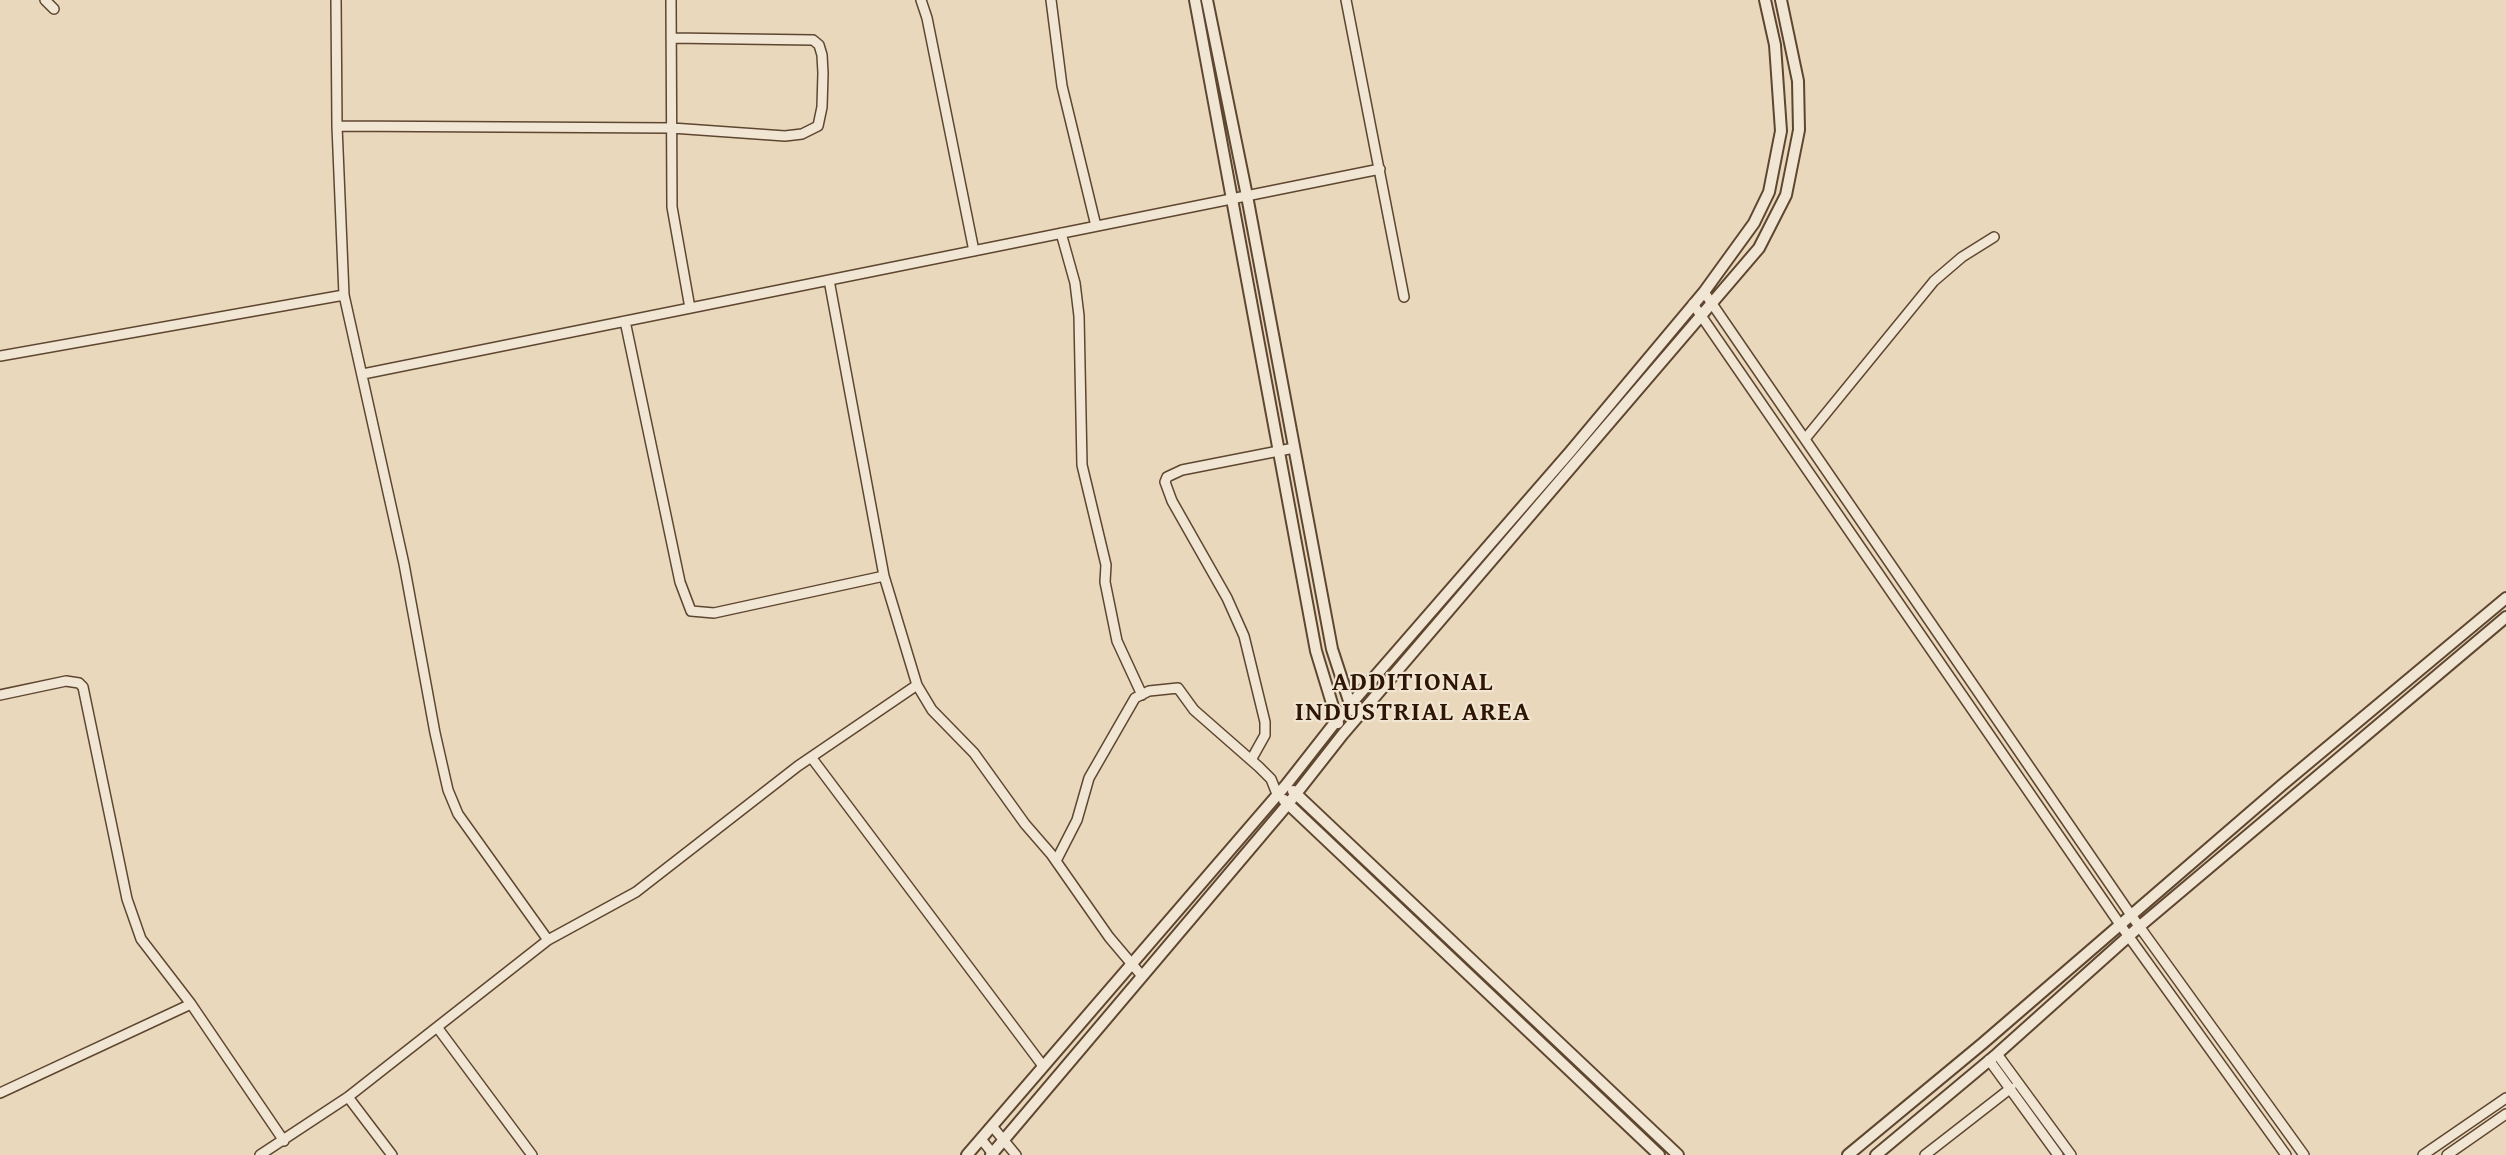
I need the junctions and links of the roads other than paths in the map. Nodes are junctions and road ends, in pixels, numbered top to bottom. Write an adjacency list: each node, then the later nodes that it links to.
1 (45, 0): 11 (street)
2 (336, 0): 13 (street)
3 (671, 0): 12 (street)
4 (921, 0): 21 (street)
5 (1051, 0): 18 (street)
6 (1195, 0): 17 (street)
7 (1207, 0): 16 (street)
8 (1346, 0): 15 (street)
9 (1765, 0): 23 (street)
10 (1781, 0): 27 (street)
11 (54, 9)
12 (671, 38): 14 (street); 14 (street)
13 (336, 126): 14 (street); 24 (street)
14 (672, 128): 28 (street)
15 (1380, 169): 16 (street); 25 (street)
16 (1247, 196): 17 (street); 34 (street)
17 (1233, 199): 18 (street); 35 (street)
18 (1096, 226): 19 (street)
19 (1061, 233): 21 (street); 41 (street)
20 (1994, 237): 33 (street)
21 (974, 251): 22 (street)
22 (829, 280): 28 (street); 36 (street)
23 (1704, 292): 26 (street); 27 (street)
24 (344, 295): 31 (street); 32 (street)
25 (1404, 297)
26 (1693, 304): 29 (street); 42 (street)
27 (1713, 305): 29 (street); 33 (street)
28 (690, 308): 30 (street)
29 (1702, 316): 43 (street); 50 (street)
30 (625, 321): 32 (street); 36 (street)
31 (0, 356)
32 (363, 374): 60 (street)
33 (1805, 439): 48 (street)
34 (1294, 448): 35 (street); 42 (street)
35 (1279, 451): 44 (street); 47 (street)
36 (884, 576): 39 (street)
37 (2506, 598): 56 (street)
38 (2506, 617): 58 (street)
39 (917, 685): 46 (street); 55 (street)
40 (0, 695): 63 (street)
41 (1142, 695): 47 (street); 55 (street)
42 (1350, 706): 43 (street); 44 (street)
43 (1357, 719): 45 (street)
44 (1337, 720): 45 (street); 51 (street)
45 (1343, 734): 53 (street)
46 (811, 757): 60 (street); 66 (street)
47 (1251, 760): 49 (street)
48 (2032, 771): 50 (street); 56 (street)
49 (1271, 779): 51 (street); 52 (street)
50 (2021, 781): 57 (street)
51 (1286, 784): 52 (street); 53 (street)
52 (1277, 794): 54 (street); 61 (street)
53 (1296, 794): 54 (street); 83 (street)
54 (1288, 804): 62 (street); 82 (street)
55 (1056, 861): 61 (street)
56 (2131, 915): 57 (street); 58 (street)
57 (2119, 923): 59 (street); 84 (street)
58 (2140, 926): 59 (street); 90 (street)
59 (2129, 936): 65 (street); 89 (street)
60 (548, 940): 64 (street)
61 (1131, 962): 62 (street); 66 (street)
62 (1142, 976): 75 (street)
63 (191, 1005): 68 (street); 74 (street)
64 (437, 1028): 69 (street); 79 (street)
65 (1993, 1057): 67 (street); 85 (street); 88 (street)
66 (1043, 1066): 72 (street)
67 (2011, 1088): 86 (street); 87 (street)
68 (0, 1093)
69 (348, 1096): 74 (street); 78 (street)
70 (2506, 1098): 91 (street)
71 (2506, 1114): 92 (street)
72 (992, 1126): 73 (street); 75 (street)
73 (981, 1138): 76 (street); 80 (street)
74 (284, 1141): 77 (street)
75 (1004, 1141): 76 (street); 81 (street)
76 (993, 1154)
77 (260, 1155)
78 (392, 1155)
79 (532, 1155)
80 (967, 1155)
81 (1016, 1155)
82 (1659, 1155)
83 (1678, 1155)
84 (1848, 1155)
85 (1876, 1155)
86 (1925, 1155)
87 (2058, 1155)
88 (2071, 1155)
89 (2286, 1155)
90 (2304, 1155)
91 (2423, 1155)
92 (2447, 1155)

